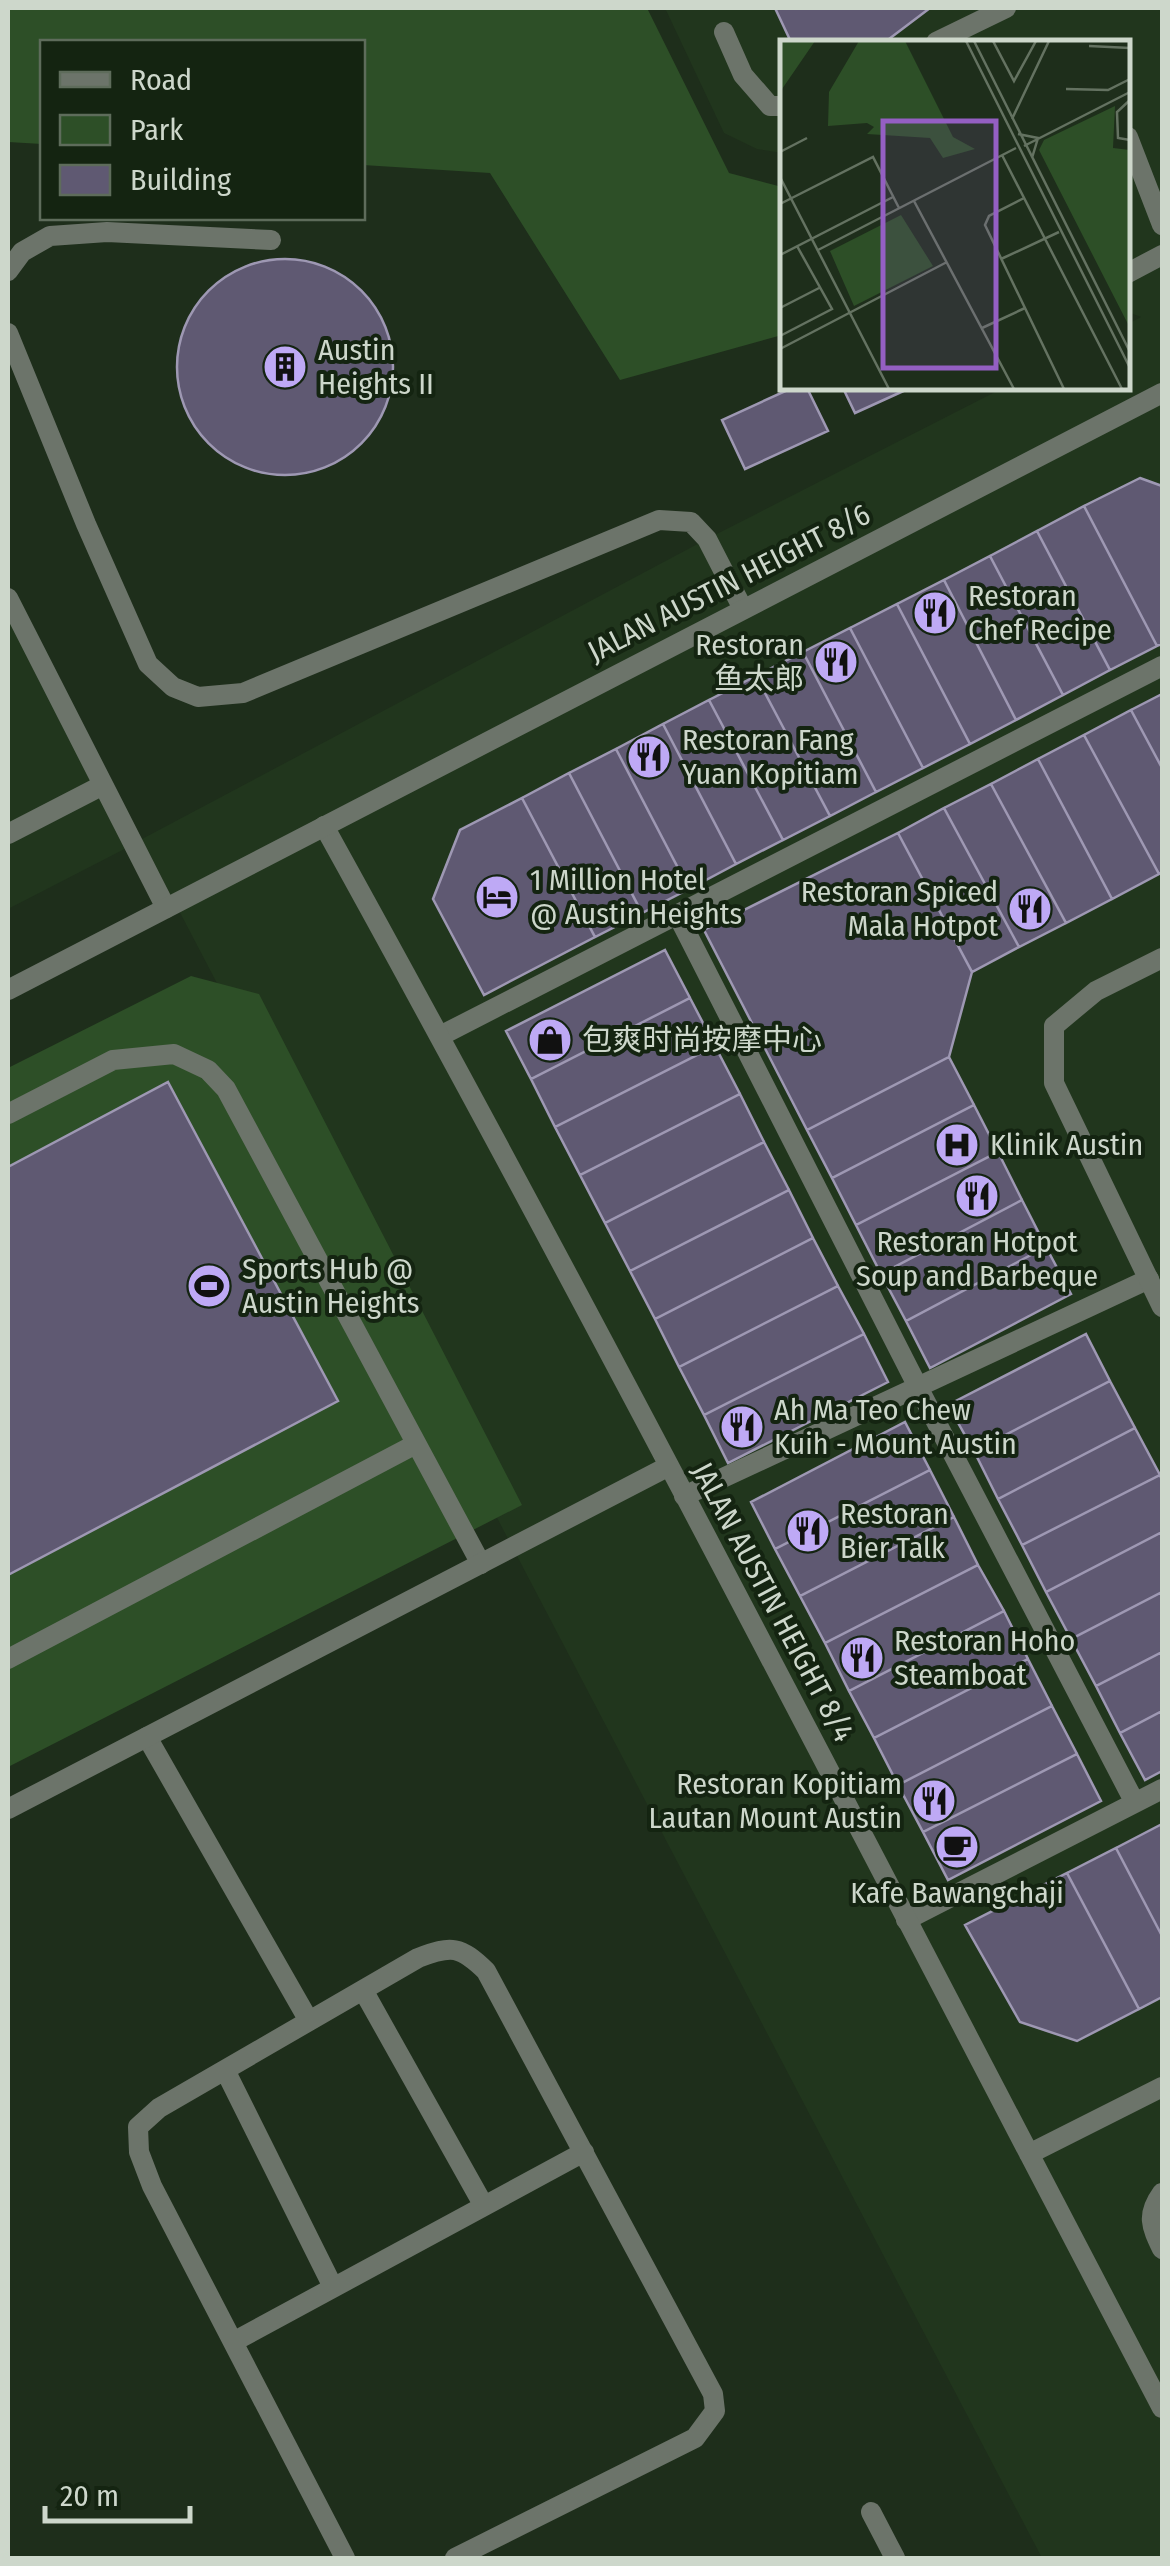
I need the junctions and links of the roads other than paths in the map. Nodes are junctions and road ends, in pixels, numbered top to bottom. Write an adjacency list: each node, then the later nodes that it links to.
1 (1006, 8): 3 (street)
2 (724, 32): 4 (street)
3 (940, 40)
4 (780, 106)
5 (1130, 142): 6 (street)
6 (1162, 225)
7 (271, 240): 9 (street)
8 (1162, 255): 10 (street)
9 (8, 271)
10 (1130, 271)
11 (8, 333): 14 (street)
12 (1162, 393): 14 (street, JALAN AUSTIN HEIGHT 8/6)
13 (8, 598): 16 (street)
14 (743, 610): 17 (street, JALAN AUSTIN HEIGHT 8/6)
15 (1162, 666): 20 (street)
16 (103, 786): 18 (street); 19 (street)
17 (324, 826): 19 (street, JALAN AUSTIN HEIGHT 8/6); 23 (street, JALAN AUSTIN HEIGHT 8/4)
18 (8, 834)
19 (166, 908): 22 (street, JALAN AUSTIN HEIGHT 8/6)
20 (678, 914): 23 (street); 27 (street)
21 (1162, 958): 25 (street)
22 (8, 990)
23 (440, 1036): 29 (street, JALAN AUSTIN HEIGHT 8/4)
24 (8, 1114): 28 (street)
25 (1149, 1279): 26 (street); 27 (street)
26 (1162, 1307)
27 (918, 1389): 30 (street); 35 (street)
28 (416, 1444): 31 (street); 32 (street)
29 (668, 1466): 30 (street, JALAN AUSTIN HEIGHT 8/4); 31 (street)
30 (684, 1496): 37 (street, JALAN AUSTIN HEIGHT 8/4)
31 (481, 1564): 33 (street)
32 (8, 1659)
33 (146, 1737): 36 (street); 39 (street)
34 (1162, 1790): 35 (street)
35 (1134, 1804): 37 (street)
36 (8, 1809)
37 (906, 1920): 43 (street, JALAN AUSTIN HEIGHT 8/4)
38 (363, 1990): 39 (street); 42 (street); 45 (street)
39 (309, 2020): 40 (street)
40 (225, 2070): 47 (street); 48 (street)
41 (1162, 2087): 43 (street)
42 (584, 2152): 45 (street); 52 (street)
43 (1028, 2154): 49 (street, JALAN AUSTIN HEIGHT 8/4)
44 (1162, 2194): 46 (street)
45 (484, 2206): 47 (street)
46 (1162, 2249)
47 (334, 2288): 48 (street)
48 (233, 2342): 51 (street)
49 (1162, 2408)
50 (871, 2512): 53 (street)
51 (345, 2558)
52 (455, 2558)
53 (895, 2558)

